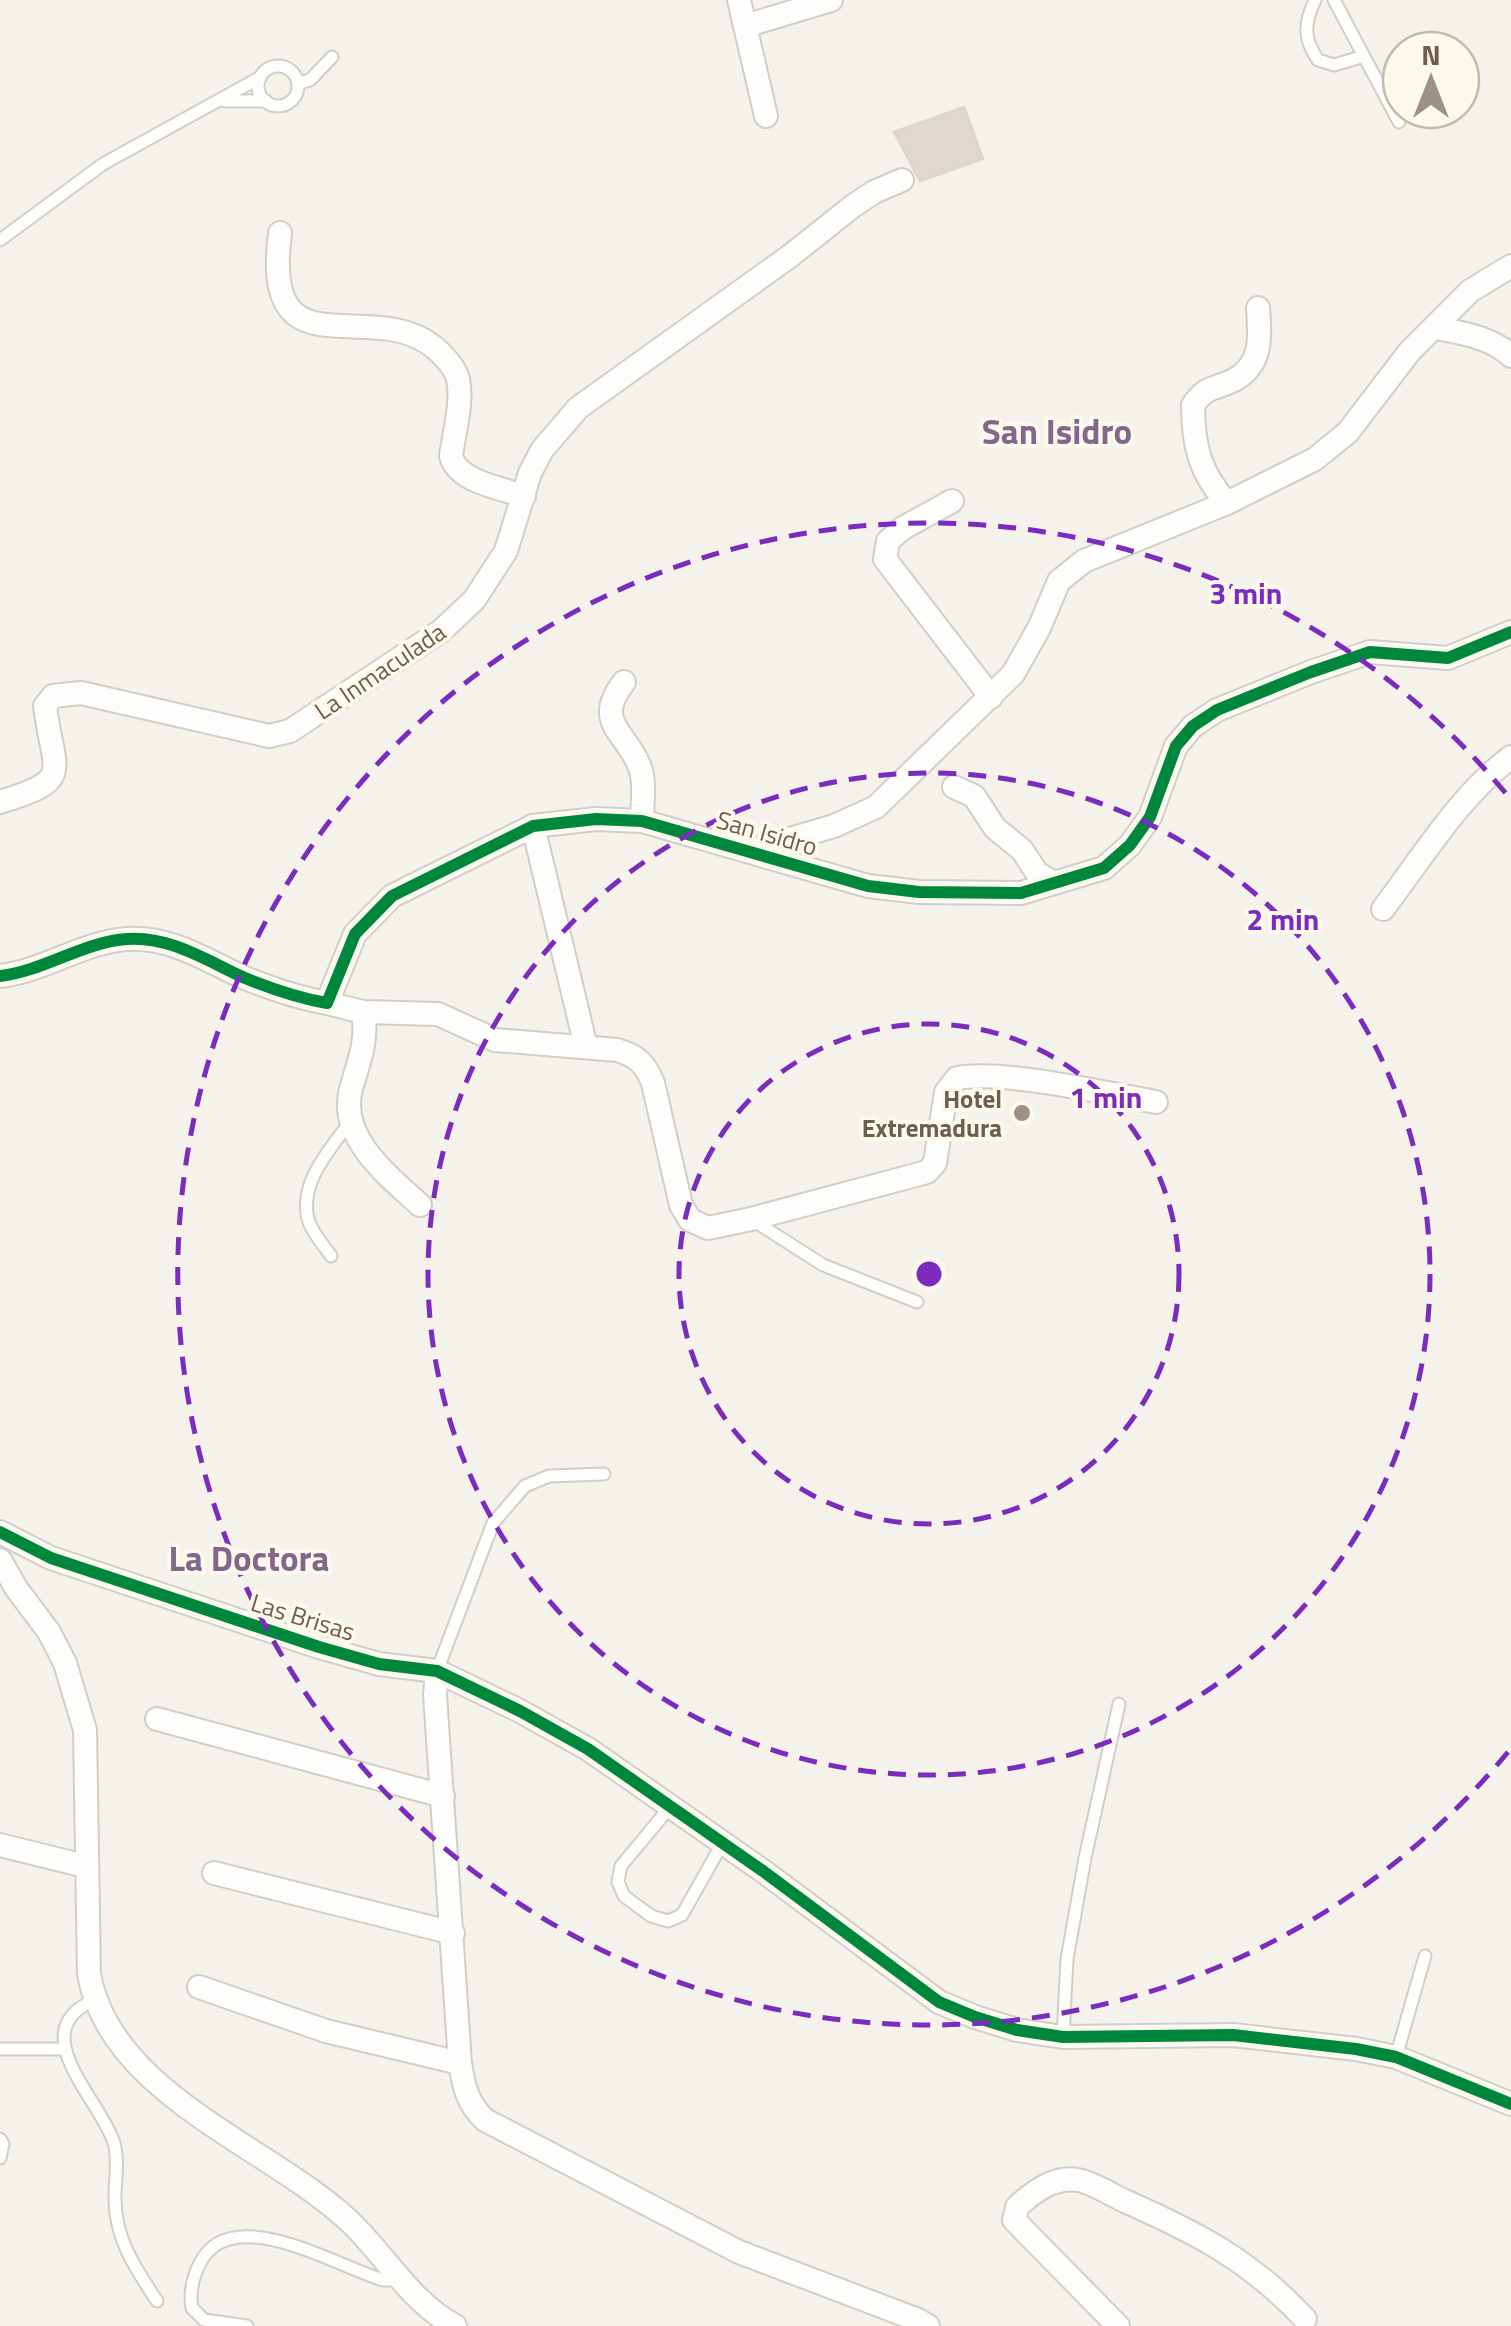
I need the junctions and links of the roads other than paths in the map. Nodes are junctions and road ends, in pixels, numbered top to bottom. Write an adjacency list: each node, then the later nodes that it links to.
1 (739, 0): 5 (street)
2 (831, 0): 5 (street)
3 (1315, 0): 7 (lane)
4 (1334, 0): 7 (lane)
5 (745, 26): 13 (street)
6 (332, 57): 9 (lane)
7 (1361, 57): 10 (lane)
8 (260, 78): 9 (lane); 11 (lane); 12 (lane)
9 (299, 83): 12 (lane)
10 (1381, 92)
11 (221, 101): 12 (lane); 16 (lane)
12 (266, 101)
13 (766, 116)
14 (902, 180): 21 (street, La Inmaculada)
15 (280, 232): 21 (street)
16 (0, 240)
17 (1511, 266): 19 (street, San Isidro)
18 (1258, 308): 23 (street)
19 (1436, 328): 20 (street); 23 (street, San Isidro)
20 (1511, 356)
21 (524, 496): 29 (street, La Inmaculada)
22 (952, 501): 26 (street)
23 (1228, 503): 26 (street, San Isidro)
24 (1511, 632): 33 (street, San Isidro)
25 (624, 682): 30 (street)
26 (991, 697): 32 (street, San Isidro)
27 (1511, 758): 34 (street)
28 (954, 786): 33 (street)
29 (0, 802)
30 (642, 821): 31 (street, San Isidro); 32 (street, San Isidro)
31 (533, 826): 36 (street, San Isidro); 38 (street)
32 (745, 852): 33 (street, San Isidro)
33 (1054, 883)
34 (1383, 910)
35 (0, 976): 36 (street)
36 (327, 1003): 37 (street)
37 (363, 1012): 38 (street); 40 (street)
38 (586, 1047): 42 (street)
39 (1156, 1102): 42 (street)
40 (349, 1123): 41 (street); 43 (lane)
41 (420, 1206)
42 (751, 1219): 44 (lane)
43 (330, 1256)
44 (917, 1302)
45 (604, 1474): 48 (lane)
46 (0, 1532): 48 (street, Las Brisas)
47 (0, 1560): 55 (street)
48 (437, 1671): 51 (street); 52 (street, Las Brisas)
49 (1119, 1704): 61 (lane)
50 (157, 1718): 51 (street)
51 (443, 1796): 57 (street)
52 (670, 1806): 54 (street, Las Brisas); 54 (lane)
53 (0, 1844): 55 (street)
54 (722, 1844): 61 (street, Las Brisas)
55 (85, 1866): 60 (street)
56 (214, 1873): 57 (street)
57 (452, 1933): 65 (street)
58 (1425, 1956): 64 (lane)
59 (198, 1987): 65 (street)
60 (94, 2000): 62 (lane); 69 (street)
61 (1063, 2037): 64 (street, Las Brisas)
62 (64, 2048): 63 (lane); 70 (lane)
63 (0, 2049)
64 (1396, 2056): 66 (street, Las Brisas)
65 (460, 2064): 74 (street)
66 (1511, 2104)
67 (0, 2139): 68 (lane)
68 (0, 2158)
69 (398, 2275): 72 (lane); 73 (street)
70 (156, 2301)
71 (1305, 2319): 75 (street)
72 (247, 2326)
73 (455, 2326)
74 (928, 2326)
75 (1118, 2326)

